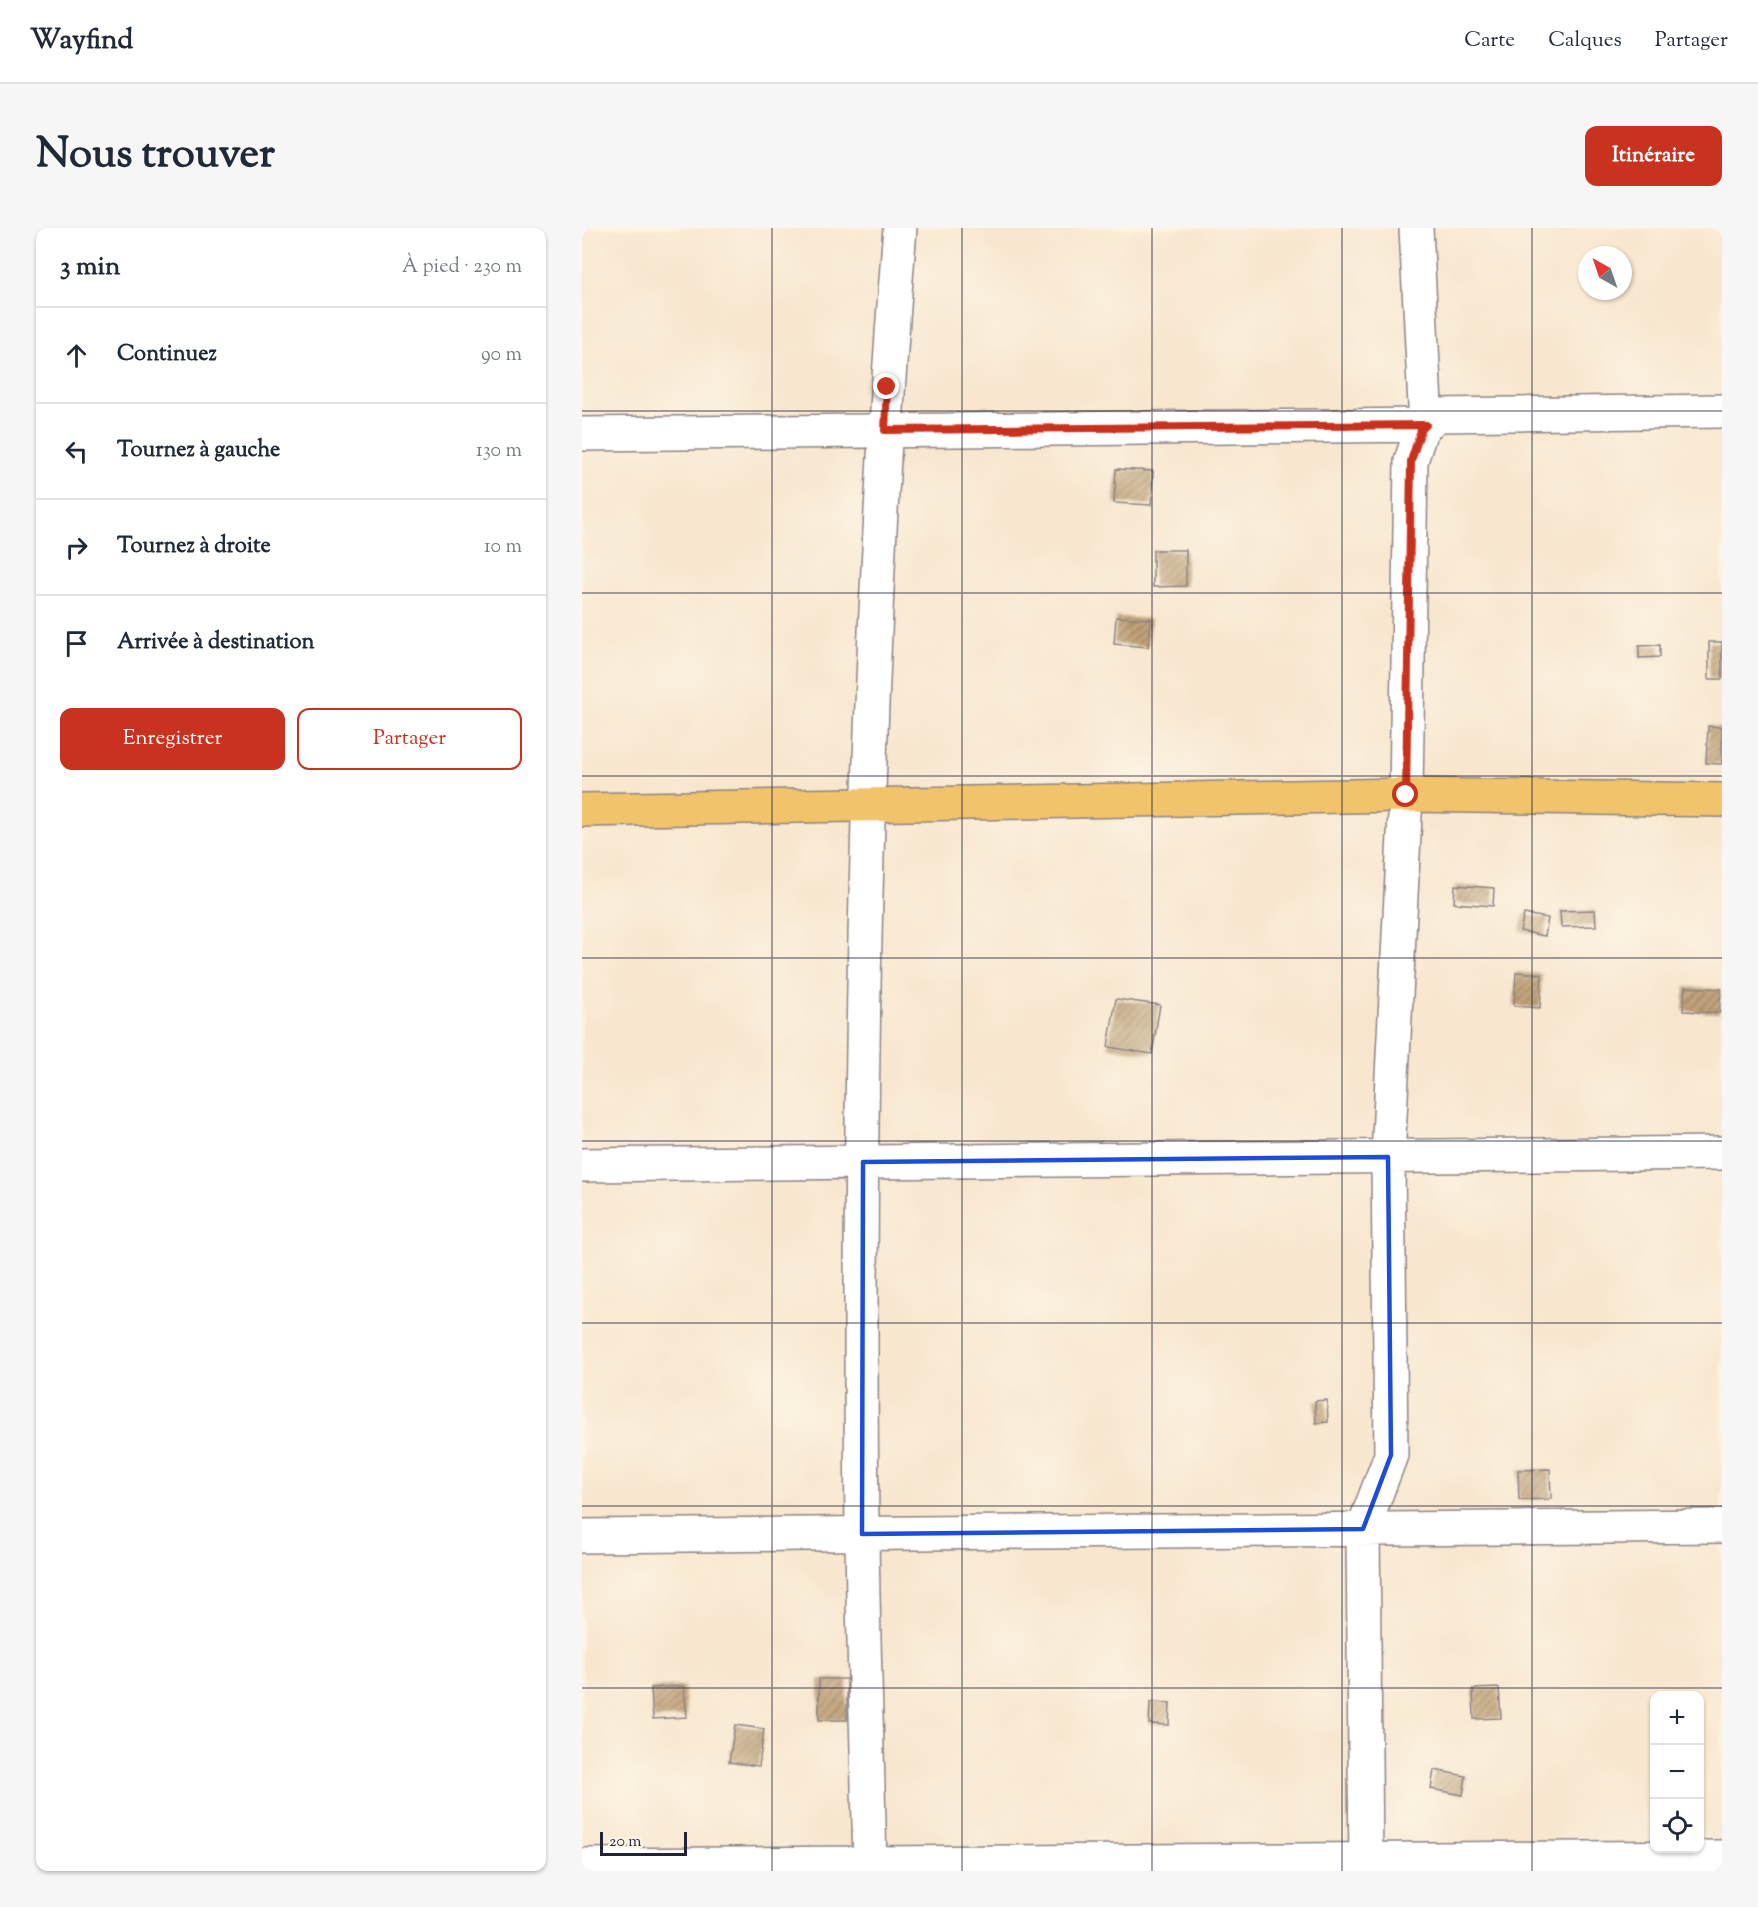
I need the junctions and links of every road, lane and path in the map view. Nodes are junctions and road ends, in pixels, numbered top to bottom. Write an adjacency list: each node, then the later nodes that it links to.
1 (900, 228): 5 (street)
2 (1416, 228): 4 (street)
3 (1722, 411): 4 (street)
4 (1426, 425): 5 (street); 7 (street)
5 (885, 430): 6 (street); 9 (street)
6 (582, 434)
7 (1406, 795): 8 (main road); 9 (main road); 12 (street)
8 (1722, 800)
9 (868, 805): 10 (main road); 13 (street)
10 (582, 810)
11 (1722, 1153): 12 (street)
12 (1388, 1157): 13 (street); 16 (street)
13 (863, 1162): 14 (street); 17 (street)
14 (582, 1165)
15 (1722, 1526): 16 (street)
16 (1363, 1529): 17 (street); 20 (street)
17 (862, 1533): 18 (street); 22 (street)
18 (582, 1536)
19 (1722, 1857): 20 (street)
20 (1366, 1864): 22 (street)
21 (582, 1865): 22 (street)
22 (870, 1867)

